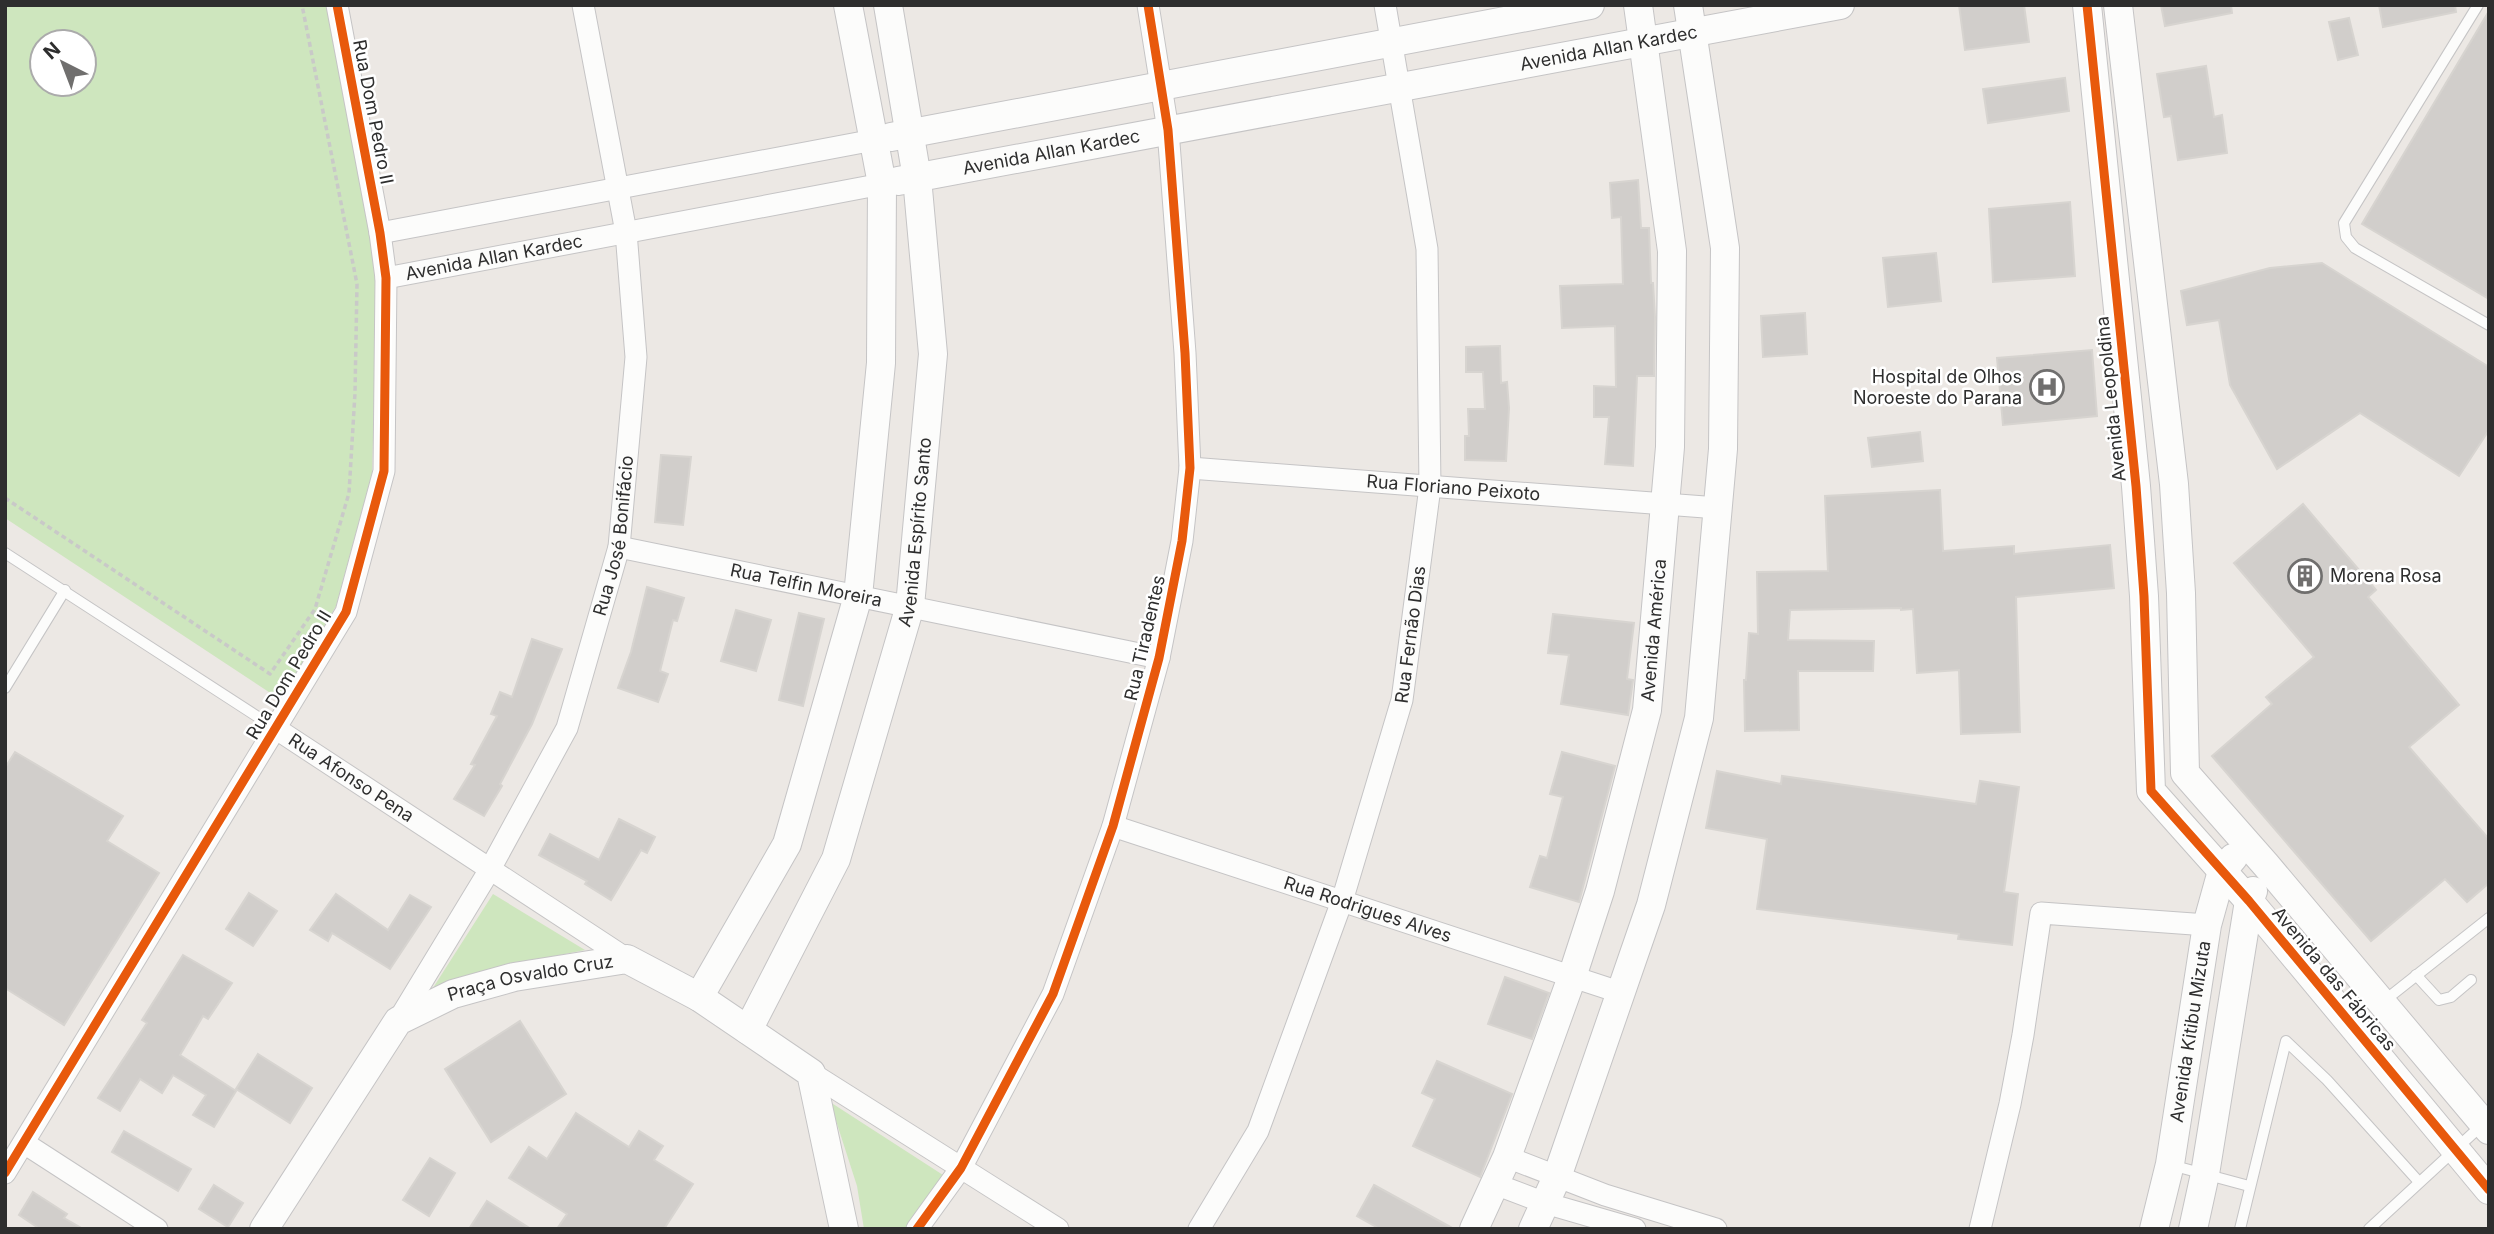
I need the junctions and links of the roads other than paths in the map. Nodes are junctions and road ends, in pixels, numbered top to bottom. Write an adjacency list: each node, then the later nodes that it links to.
1 (337, 5): 26 (street, Rua Dom Pedro II)
2 (583, 5): 24 (street, Rua José Bonifácio)
3 (848, 5): 21 (main road)
4 (888, 5): 20 (main road, Avenida Espírito Santo)
5 (1147, 5): 17 (street, Rua Tiradentes)
6 (1385, 5): 16 (street, Rua Fernão Dias)
7 (1590, 5): 16 (main road)
8 (1638, 5): 15 (main road, Avenida América)
9 (1688, 5): 14 (main road)
10 (1840, 5): 14 (main road, Avenida Allan Kardec)
11 (2087, 5): 38 (main road, Avenida Leopoldina)
12 (2118, 5): 36 (main road)
13 (2478, 5): 28 (lane)
14 (1692, 33): 15 (main road, Avenida Allan Kardec); 32 (main road)
15 (1644, 41): 18 (main road, Avenida Allan Kardec); 31 (main road, Avenida América)
16 (1392, 43): 17 (main road); 18 (street, Rua Fernão Dias)
17 (1162, 86): 19 (street, Rua Tiradentes); 20 (main road)
18 (1399, 87): 19 (main road, Avenida Allan Kardec); 30 (street, Rua Fernão Dias)
19 (1168, 130): 22 (main road, Avenida Allan Kardec); 29 (street, Rua Tiradentes)
20 (909, 133): 21 (main road); 22 (main road, Avenida Espírito Santo)
21 (874, 140): 23 (main road); 24 (street)
22 (917, 178): 23 (main road, Avenida Allan Kardec); 39 (main road, Avenida Espírito Santo)
23 (882, 184): 25 (street, Avenida Allan Kardec); 37 (main road)
24 (618, 188): 25 (street, Rua José Bonifácio); 26 (street)
25 (626, 232): 27 (street, Avenida Allan Kardec); 33 (street, Rua José Bonifácio)
26 (380, 233): 27 (street, Rua Dom Pedro II)
27 (386, 278): 42 (street, Rua Dom Pedro II)
28 (2489, 325)
29 (1190, 468): 30 (street, Rua Floriano Peixoto); 40 (street, Rua Tiradentes)
30 (1430, 488): 31 (street, Rua Floriano Peixoto); 48 (street, Rua Fernão Dias)
31 (1665, 506): 32 (street, Rua Floriano Peixoto); 54 (main road, Avenida América)
32 (1718, 508): 56 (main road)
33 (619, 547): 37 (street, Rua Telfin Moreira); 46 (street, Rua José Bonifácio)
34 (5, 553): 35 (lane, Rua Afonso Pena)
35 (65, 590): 41 (lane); 42 (lane, Rua Afonso Pena)
36 (2181, 593): 38 (main road); 45 (main road, Avenida das Fábricas)
37 (858, 596): 39 (street, Rua Telfin Moreira); 57 (main road)
38 (2144, 596): 43 (main road, Avenida Leopoldina)
39 (910, 606): 40 (street, Rua Telfin Moreira); 60 (main road, Avenida Espírito Santo)
40 (1159, 658): 44 (street, Rua Tiradentes)
41 (5, 688)
42 (275, 729): 46 (street, Rua Afonso Pena); 63 (street, Rua Dom Pedro II)
43 (2151, 791): 47 (main road, Avenida das Fábricas)
44 (1113, 826): 48 (street, Rua Rodrigues Alves); 67 (street, Rua Tiradentes)
45 (2255, 853): 47 (main road, Avenida Kitibu Mizuta); 49 (main road); 58 (main road, Avenida das Fábricas)
46 (489, 871): 52 (street, Rua Afonso Pena); 59 (street, Rua José Bonifácio)
47 (2222, 871): 49 (main road, Avenida das Fábricas); 51 (main road, Avenida Kitibu Mizuta)
48 (1342, 901): 54 (street, Rua Rodrigues Alves); 81 (street, Rua Fernão Dias)
49 (2249, 901): 64 (main road, Avenida das Fábricas); 69 (main road)
50 (2489, 918): 53 (lane)
51 (2207, 925): 66 (main road, Avenida Kitibu Mizuta); 86 (street)
52 (627, 959): 57 (main road, Praça Osvaldo Cruz); 59 (main road, Praça Osvaldo Cruz)
53 (2416, 975): 55 (lane); 58 (lane)
54 (1572, 977): 56 (street, Rua Rodrigues Alves); 65 (main road, Avenida América)
55 (2471, 980)
56 (1622, 993): 70 (main road)
57 (699, 997): 60 (main road, Praça Osvaldo Cruz)
58 (2382, 1002): 62 (main road, Avenida das Fábricas)
59 (398, 1021): 77 (main road)
60 (748, 1030): 61 (main road, Praça Osvaldo Cruz)
61 (811, 1073): 67 (street); 78 (main road)
62 (2486, 1127): 64 (lane)
63 (24, 1143): 68 (street, Rua Dom Pedro II); 76 (street)
64 (2455, 1149): 71 (lane); 74 (main road, Avenida das Fábricas)
65 (1507, 1157): 70 (street); 72 (main road, Avenida América)
66 (2170, 1164): 69 (lane); 87 (main road, Avenida Kitibu Mizuta)
67 (961, 1168): 79 (street, Rua Tiradentes); 80 (street)
68 (5, 1173)
69 (2205, 1174): 73 (lane); 88 (main road)
70 (1557, 1177): 75 (main road); 85 (street)
71 (2419, 1182): 73 (lane); 90 (lane)
72 (1495, 1184): 75 (street); 82 (main road, Avenida América)
73 (2249, 1186): 89 (lane)
74 (2489, 1190)
75 (1545, 1203): 83 (main road); 84 (street)
76 (157, 1229)
77 (264, 1229)
78 (844, 1229)
79 (917, 1229)
80 (1058, 1229)
81 (1199, 1229)
82 (1475, 1229)
83 (1533, 1229)
84 (1635, 1229)
85 (1716, 1229)
86 (1980, 1229)
87 (2154, 1229)
88 (2193, 1229)
89 (2240, 1229)
90 (2369, 1229)

